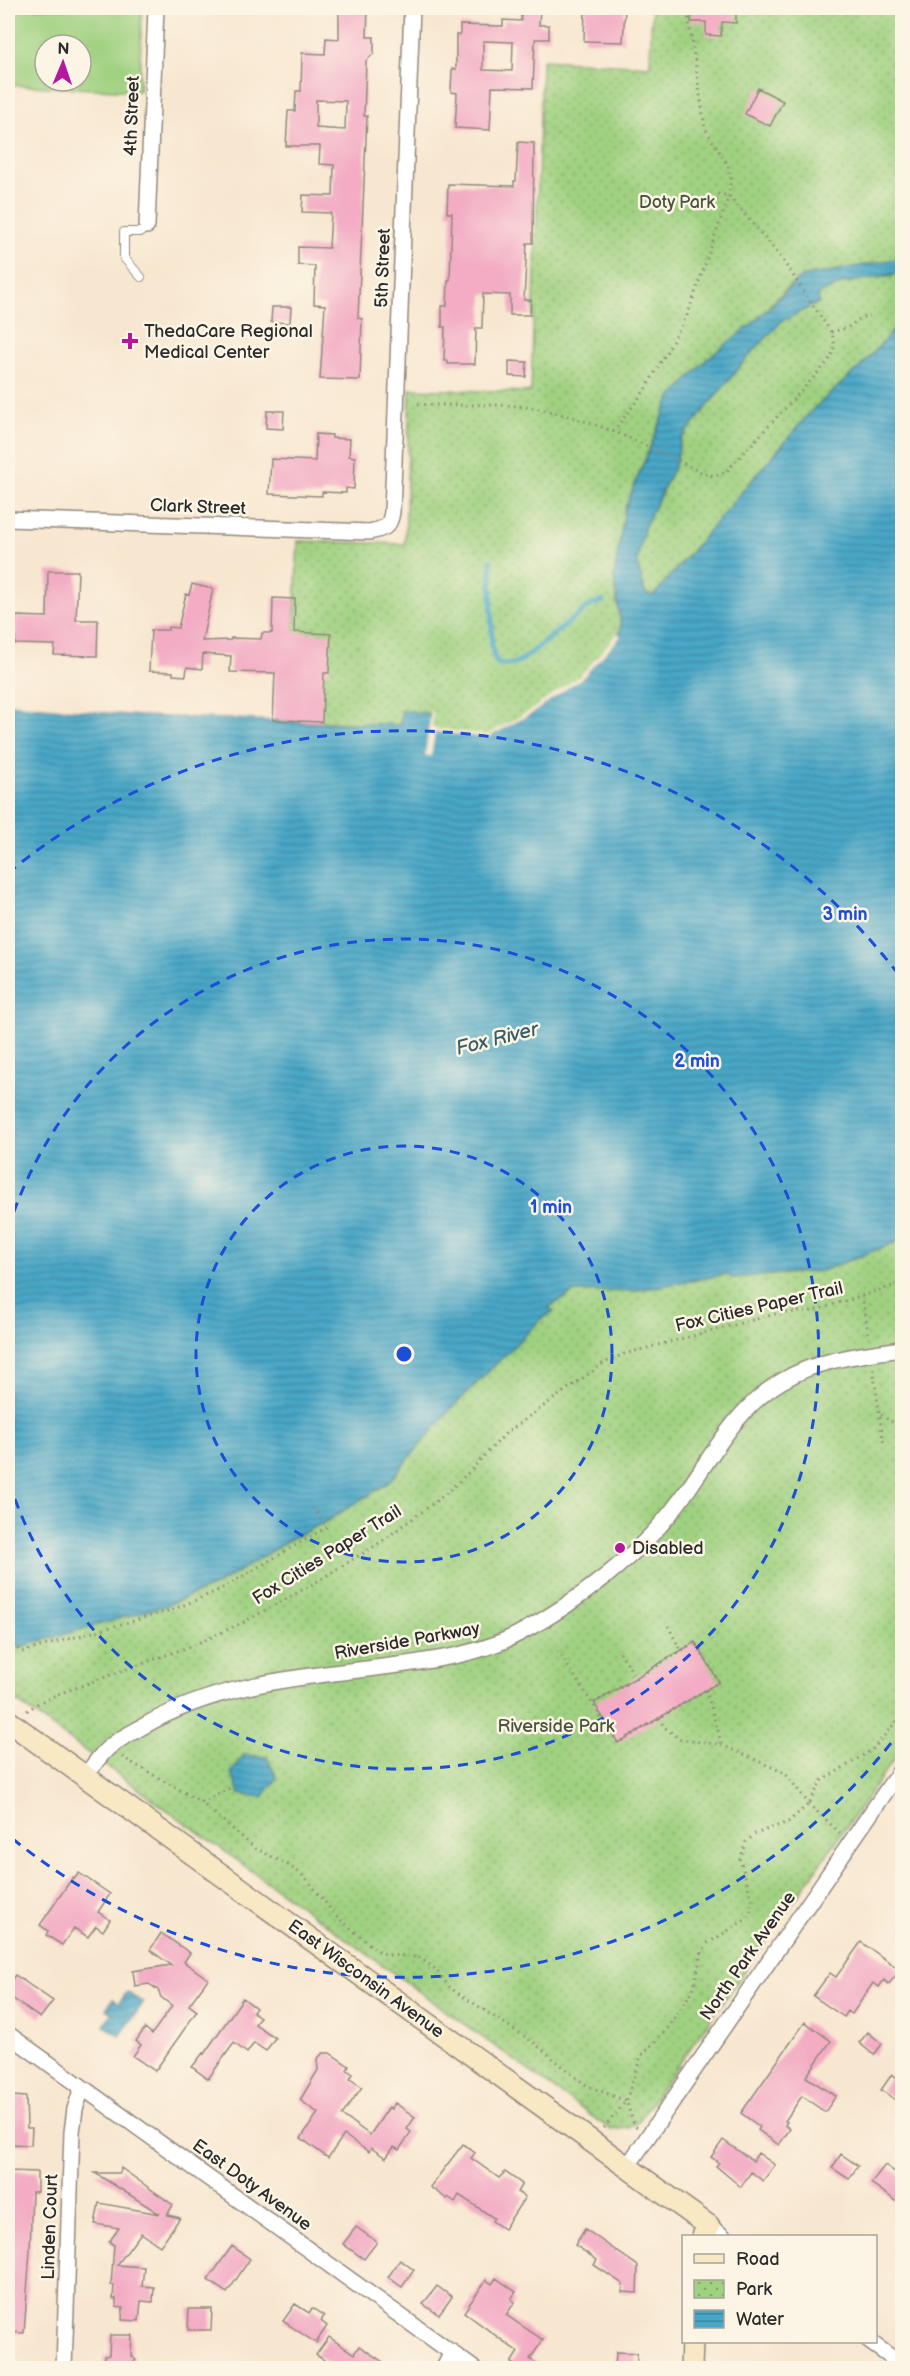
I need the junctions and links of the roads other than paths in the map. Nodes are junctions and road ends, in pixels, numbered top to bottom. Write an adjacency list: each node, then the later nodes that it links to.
1 (156, 8): 3 (street, 4th Street)
2 (412, 8): 6 (street, 5th Street)
3 (147, 226): 4 (lane)
4 (141, 277)
5 (8, 519): 6 (street, Clark Street)
6 (387, 528)
7 (903, 1349): 10 (street, Riverside Parkway)
8 (10, 1723): 10 (main road, East Wisconsin Avenue)
9 (903, 1768): 13 (street, North Park Avenue)
10 (84, 1776): 13 (main road, East Wisconsin Avenue)
11 (8, 2034): 12 (street, East Doty Avenue)
12 (82, 2088): 17 (street, East Doty Avenue); 19 (street, Linden Court)
13 (627, 2166): 14 (main road, East Wisconsin Avenue)
14 (712, 2233)
15 (692, 2343): 22 (main road)
16 (871, 2343): 18 (street)
17 (452, 2352): 20 (street); 21 (street, East Doty Avenue)
18 (903, 2365)
19 (64, 2368)
20 (444, 2368)
21 (473, 2368)
22 (691, 2368)

